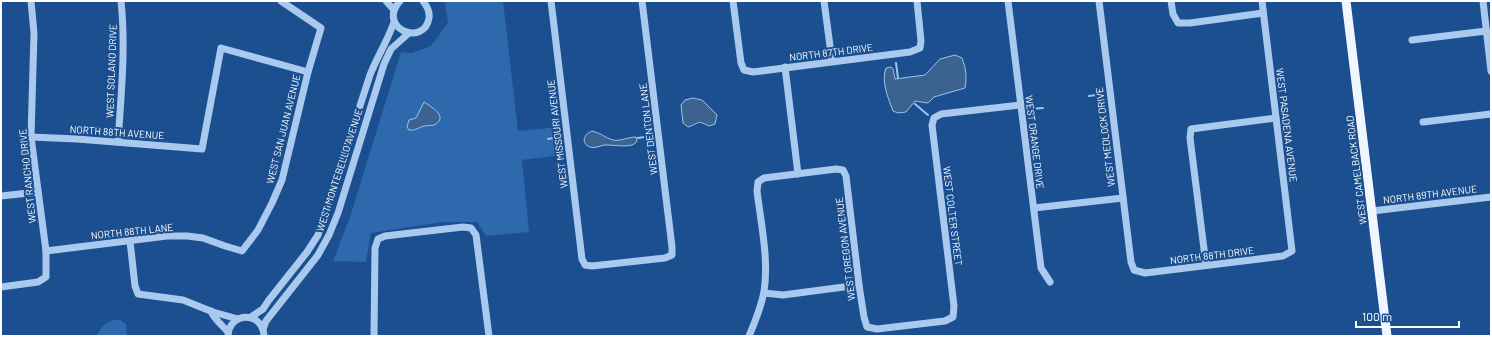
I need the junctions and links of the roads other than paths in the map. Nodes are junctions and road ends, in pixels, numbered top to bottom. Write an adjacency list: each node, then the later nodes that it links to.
1 (31, 1): 34 (street, WEST RANCHO DRIVE)
2 (122, 1): 35 (street, WEST SOLANO DRIVE)
3 (281, 1): 29 (street, WEST SAN JUAN AVENUE)
4 (386, 1): 20 (street)
5 (400, 1): 20 (street)
6 (423, 1): 19 (street)
7 (432, 1): 19 (street)
8 (551, 1): 47 (street, WEST MISSOURI AVENUE)
9 (642, 1): 47 (street, WEST DENTON LANE)
10 (733, 1): 27 (street, NORTH 87TH DRIVE)
11 (824, 1): 26 (street)
12 (917, 1): 26 (street, NORTH 87TH DRIVE)
13 (1008, 1): 30 (street, WEST ORANGE DRIVE)
14 (1099, 1): 40 (street, WEST MEDLOCK DRIVE)
15 (1171, 1): 21 (street)
16 (1262, 1): 21 (street, WEST PASADENA AVENUE)
17 (1346, 1): 42 (main road, WEST CAMELBACK ROAD)
18 (1483, 1): 23 (street)
19 (428, 9): 24 (street, WEST MONTEBELLO AVENUE)
20 (394, 10): 22 (street)
21 (1263, 13): 32 (street, WEST PASADENA AVENUE)
22 (394, 22): 24 (street); 55 (street, WEST MONTEBELLO AVENUE)
23 (1486, 31): 25 (street); 28 (street)
24 (409, 33): 58 (street, WEST MONTEBELLO AVENUE)
25 (1412, 40)
26 (832, 61): 27 (street, NORTH 87TH DRIVE)
27 (785, 67): 36 (street)
28 (1491, 71)
29 (308, 72): 35 (street, NORTH 88TH AVENUE); 45 (street, WEST SAN JUAN AVENUE)
30 (1020, 105): 41 (street, WEST ORANGE DRIVE); 57 (street, WEST COLTER STREET)
31 (1491, 114): 33 (street)
32 (1276, 118): 46 (street, WEST PASADENA AVENUE); 48 (street)
33 (1423, 122)
34 (32, 137): 35 (street, NORTH 88TH AVENUE); 37 (street, WEST RANCHO DRIVE)
35 (118, 142)
36 (798, 174): 51 (street, WEST OREGON AVENUE); 53 (street)
37 (38, 192): 38 (street); 44 (street, WEST RANCHO DRIVE)
38 (1, 196)
39 (1491, 197): 42 (street, NORTH 89TH AVENUE)
40 (1123, 198): 41 (street); 49 (street, WEST MEDLOCK DRIVE)
41 (1034, 208): 50 (street, WEST ORANGE DRIVE)
42 (1372, 211): 63 (main road, WEST CAMELBACK ROAD)
43 (130, 241): 44 (street, NORTH 88TH LANE); 45 (street, NORTH 88TH LANE); 54 (street)
44 (46, 251): 52 (street, WEST RANCHO DRIVE)
45 (242, 251)
46 (1292, 251): 48 (street, NORTH 88TH DRIVE)
47 (672, 255)
48 (1206, 265): 49 (street, NORTH 88TH DRIVE)
49 (1134, 270)
50 (1050, 282)
51 (859, 285): 53 (street); 57 (street, WEST OREGON AVENUE)
52 (1, 287)
53 (764, 293): 62 (street)
54 (211, 311): 56 (street); 59 (street)
55 (251, 317): 56 (street); 58 (street)
56 (238, 319): 59 (street)
57 (867, 327)
58 (264, 332)
59 (228, 334)
60 (374, 336): 61 (street)
61 (489, 336)
62 (749, 336)
63 (1387, 336)

